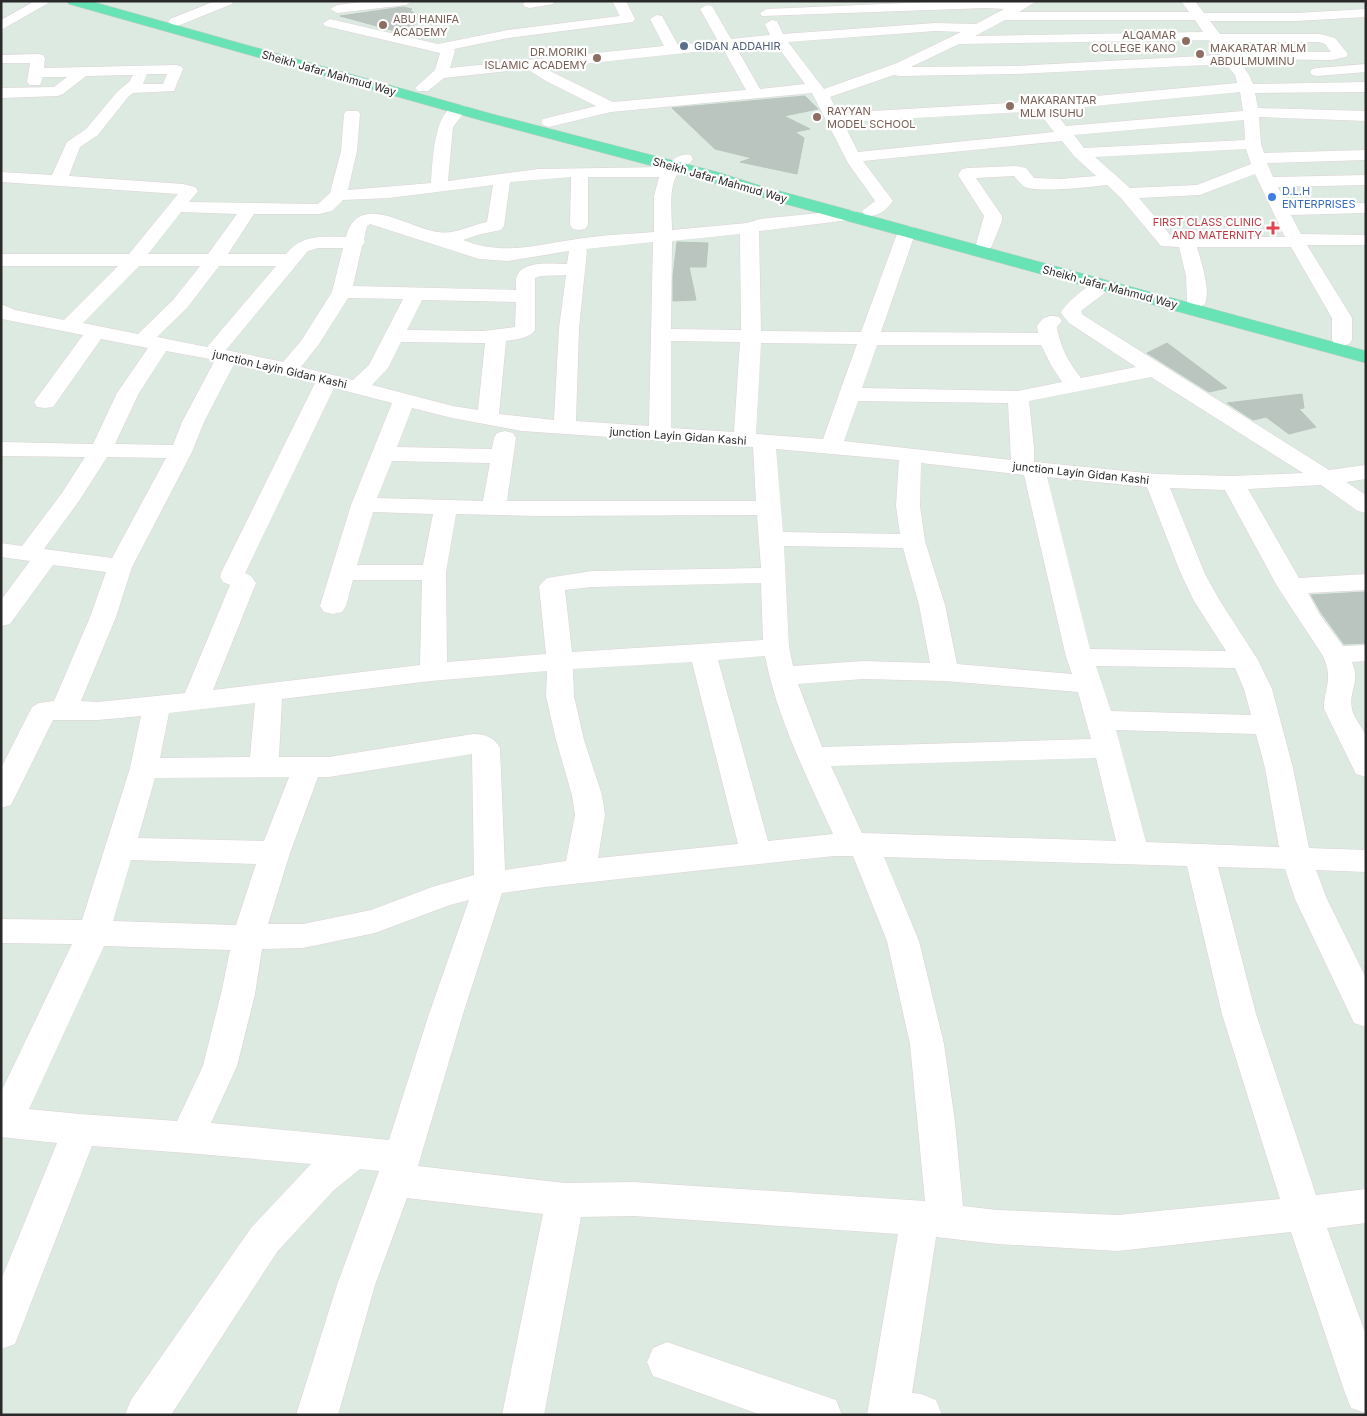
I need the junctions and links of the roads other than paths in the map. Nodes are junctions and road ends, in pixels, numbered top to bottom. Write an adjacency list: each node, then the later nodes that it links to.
1 (45, 1): 19 (street)
2 (74, 1): 48 (main road, Sheikh Jafar Mahmud Way)
3 (100, 1): 18 (main road, Sheikh Jafar Mahmud Way)
4 (226, 1): 18 (street)
5 (406, 1): 11 (street)
6 (548, 1): 9 (street)
7 (619, 1): 25 (street)
8 (1188, 1): 16 (street)
9 (530, 4)
10 (1025, 4): 12 (street); 15 (street)
11 (339, 5): 25 (street)
12 (765, 7): 22 (street)
13 (707, 9): 24 (street)
14 (1366, 13): 16 (street)
15 (1002, 16): 16 (street); 20 (street)
16 (1199, 16): 21 (street)
17 (658, 19): 26 (street)
18 (175, 22): 40 (main road, Sheikh Jafar Mahmud Way)
19 (1, 26)
20 (978, 28): 22 (street); 23 (street)
21 (1215, 37): 23 (street); 27 (street); 27 (street)
22 (778, 38): 24 (street); 42 (street)
23 (954, 40): 34 (street)
24 (725, 43): 26 (street); 45 (street)
25 (438, 48): 36 (street)
26 (673, 49): 29 (street)
27 (1228, 57): 34 (street); 38 (street)
28 (1, 59): 35 (street)
29 (530, 65): 36 (street); 47 (street)
30 (1366, 68): 33 (street)
31 (143, 69): 32 (street); 41 (street); 41 (street)
32 (82, 72): 35 (street); 44 (street)
33 (1303, 72)
34 (889, 73): 42 (street); 52 (street)
35 (37, 74): 44 (street)
36 (440, 74): 40 (street)
37 (1274, 74): 38 (street)
38 (1245, 84): 39 (street); 46 (street); 50 (street)
39 (1366, 87)
40 (423, 88): 55 (main road, Sheikh Jafar Mahmud Way)
41 (131, 89): 67 (street)
42 (818, 92): 45 (street); 54 (street)
43 (1, 93): 44 (street)
44 (32, 93)
45 (755, 94): 47 (street)
46 (1042, 106): 49 (street); 56 (street)
47 (611, 107): 55 (street)
48 (459, 109): 63 (main road, Sheikh Jafar Mahmud Way); 71 (street)
49 (976, 110): 52 (street); 57 (street)
50 (1251, 113): 53 (street); 56 (street); 61 (street)
51 (352, 114): 73 (street)
52 (904, 114): 54 (street); 58 (street)
53 (1366, 116)
54 (832, 118): 62 (street)
55 (548, 122): 63 (main road, Sheikh Jafar Mahmud Way)
56 (1063, 134): 57 (street); 59 (street)
57 (1001, 142): 58 (street)
58 (928, 149): 62 (street)
59 (1080, 153): 61 (street); 68 (street)
60 (1366, 155): 61 (street)
61 (1257, 156): 70 (street); 72 (street)
62 (853, 157): 78 (street)
63 (676, 166): 64 (street); 78 (main road, Sheikh Jafar Mahmud Way); 79 (main road, Sheikh Jafar Mahmud Way); 83 (street)
64 (580, 173): 66 (street); 82 (street)
65 (1, 177): 67 (street)
66 (502, 179): 71 (street); 84 (street)
67 (59, 180): 74 (street)
68 (1112, 180): 72 (street); 89 (street)
69 (1366, 180): 70 (street)
70 (1268, 182): 77 (street)
71 (440, 187): 73 (street)
72 (1126, 193): 88 (street)
73 (338, 195): 76 (street)
74 (177, 207): 76 (street); 90 (street)
75 (1366, 208): 77 (street)
76 (249, 209): 91 (street)
77 (1280, 210): 85 (street)
78 (871, 211): 89 (main road, Sheikh Jafar Mahmud Way)
79 (849, 215): 80 (street); 81 (main road, Sheikh Jafar Mahmud Way)
80 (750, 228): 83 (street); 105 (street)
81 (907, 231): 95 (main road, Sheikh Jafar Mahmud Way); 108 (street)
82 (579, 235): 83 (street); 84 (street); 94 (street)
83 (662, 236): 104 (street)
84 (441, 238): 87 (street)
85 (1296, 240): 86 (street); 88 (street); 110 (street)
86 (1366, 240)
87 (356, 242): 93 (street); 96 (street)
88 (1187, 243): 99 (street)
89 (985, 244): 99 (main road, Sheikh Jafar Mahmud Way)
90 (135, 259): 91 (street); 92 (street); 102 (street)
91 (215, 259): 93 (street); 111 (street)
92 (1, 260)
93 (292, 260): 113 (street)
94 (576, 269): 98 (street); 125 (street)
95 (1103, 285): 101 (street); 114 (main road, Sheikh Jafar Mahmud Way)
96 (342, 292): 97 (street); 115 (street)
97 (416, 293): 98 (street); 106 (street)
98 (527, 296): 107 (street)
99 (1197, 301): 110 (main road, Sheikh Jafar Mahmud Way)
100 (1, 310): 102 (street, junction Layin Gidan Kashi)
101 (1071, 313): 109 (street); 116 (street)
102 (68, 327): 103 (street, junction Layin Gidan Kashi)
103 (96, 332): 111 (street, junction Layin Gidan Kashi); 123 (street)
104 (662, 335): 105 (street); 126 (street)
105 (751, 335): 108 (street); 127 (street)
106 (394, 336): 107 (street); 119 (street)
107 (496, 336): 124 (street)
108 (870, 338): 109 (street); 120 (street)
109 (1048, 338): 118 (street)
110 (1342, 340): 112 (main road, Sheikh Jafar Mahmud Way)
111 (152, 341): 113 (street, junction Layin Gidan Kashi); 129 (street)
112 (1366, 346)
113 (221, 355): 115 (street, junction Layin Gidan Kashi); 130 (street)
114 (1366, 357)
115 (288, 369): 117 (street, junction Layin Gidan Kashi)
116 (1154, 370): 118 (street); 137 (street)
117 (328, 380): 119 (street, junction Layin Gidan Kashi); 169 (street)
118 (1076, 386): 121 (street)
119 (357, 388): 122 (street, junction Layin Gidan Kashi)
120 (850, 394): 121 (street); 128 (street)
121 (1018, 397): 135 (street)
122 (404, 400): 124 (street, junction Layin Gidan Kashi); 132 (street)
123 (45, 402)
124 (498, 420): 125 (street, junction Layin Gidan Kashi); 134 (street)
125 (564, 428): 126 (street, junction Layin Gidan Kashi)
126 (660, 434): 127 (street, junction Layin Gidan Kashi)
127 (755, 441): 128 (street, junction Layin Gidan Kashi); 144 (street)
128 (831, 446): 133 (street, junction Layin Gidan Kashi)
129 (100, 450): 130 (street); 131 (street); 148 (street)
130 (181, 452): 149 (street)
131 (4, 454)
132 (383, 454): 134 (street); 140 (street)
133 (910, 455): 135 (street, junction Layin Gidan Kashi); 146 (street)
134 (502, 456): 143 (street)
135 (1028, 468): 138 (street, junction Layin Gidan Kashi); 161 (street)
136 (1366, 472): 137 (street, junction Layin Gidan Kashi)
137 (1327, 478): 139 (street, junction Layin Gidan Kashi); 141 (street)
138 (1156, 480): 139 (street, junction Layin Gidan Kashi); 162 (street)
139 (1233, 483): 154 (street)
140 (363, 505): 142 (street); 151 (street)
141 (1366, 506)
142 (446, 507): 143 (street); 150 (street)
143 (494, 508): 144 (street)
144 (768, 508): 145 (street)
145 (772, 539): 146 (street); 152 (street)
146 (913, 541): 165 (street)
147 (1, 550): 148 (street)
148 (37, 555): 149 (street); 156 (street)
149 (120, 567): 171 (street)
150 (434, 572): 151 (street); 164 (street)
151 (343, 573): 155 (street)
152 (773, 575): 157 (street); 163 (street)
153 (1366, 582): 154 (street)
154 (1290, 586): 160 (street)
155 (334, 606)
156 (1, 618)
157 (776, 647): 158 (street); 166 (street)
158 (703, 653): 163 (street); 184 (street)
159 (1366, 653): 160 (street)
160 (1336, 655): 178 (street)
161 (1079, 657): 162 (street); 167 (street)
162 (1245, 660): 173 (street)
163 (560, 661): 164 (street); 189 (street)
164 (431, 672): 168 (street)
165 (945, 672): 166 (street); 167 (street)
166 (782, 676): 175 (street)
167 (1089, 684): 172 (street)
168 (269, 693): 169 (street); 176 (street)
169 (195, 701): 170 (street)
170 (157, 705): 171 (street); 179 (street)
171 (64, 710): 180 (street)
172 (1098, 720): 173 (street); 174 (street)
173 (1268, 725): 187 (street)
174 (1106, 748): 175 (street); 185 (street)
175 (812, 757): 181 (street)
176 (264, 767): 177 (street); 179 (street)
177 (307, 767): 183 (street); 190 (street)
178 (1366, 767)
179 (144, 768): 182 (street)
180 (1, 798)
181 (858, 844): 184 (street); 185 (street); 203 (street)
182 (120, 848): 183 (street); 192 (street)
183 (275, 853): 193 (street)
184 (756, 853): 189 (street)
185 (1134, 853): 186 (street)
186 (1200, 856): 187 (street); 202 (street)
187 (1296, 859): 188 (street); 194 (street)
188 (1366, 861)
189 (580, 871): 190 (street)
190 (490, 884): 193 (street); 199 (street)
191 (1, 930): 192 (street)
192 (94, 932): 193 (street); 195 (street)
193 (248, 937): 197 (street)
194 (1366, 1013)
195 (3, 1121): 196 (street)
196 (80, 1130): 197 (street); 204 (street)
197 (187, 1137): 198 (street)
198 (354, 1152): 199 (street); 208 (street)
199 (399, 1168): 200 (street); 209 (street)
200 (565, 1200): 203 (street); 210 (street)
201 (1366, 1206): 202 (street)
202 (1303, 1213): 203 (street); 206 (street)
203 (933, 1220): 207 (street)
204 (1, 1330)
205 (667, 1362): 211 (street)
206 (1366, 1393)
207 (899, 1414)
208 (146, 1415)
209 (317, 1415)
210 (523, 1415)
211 (821, 1415)

